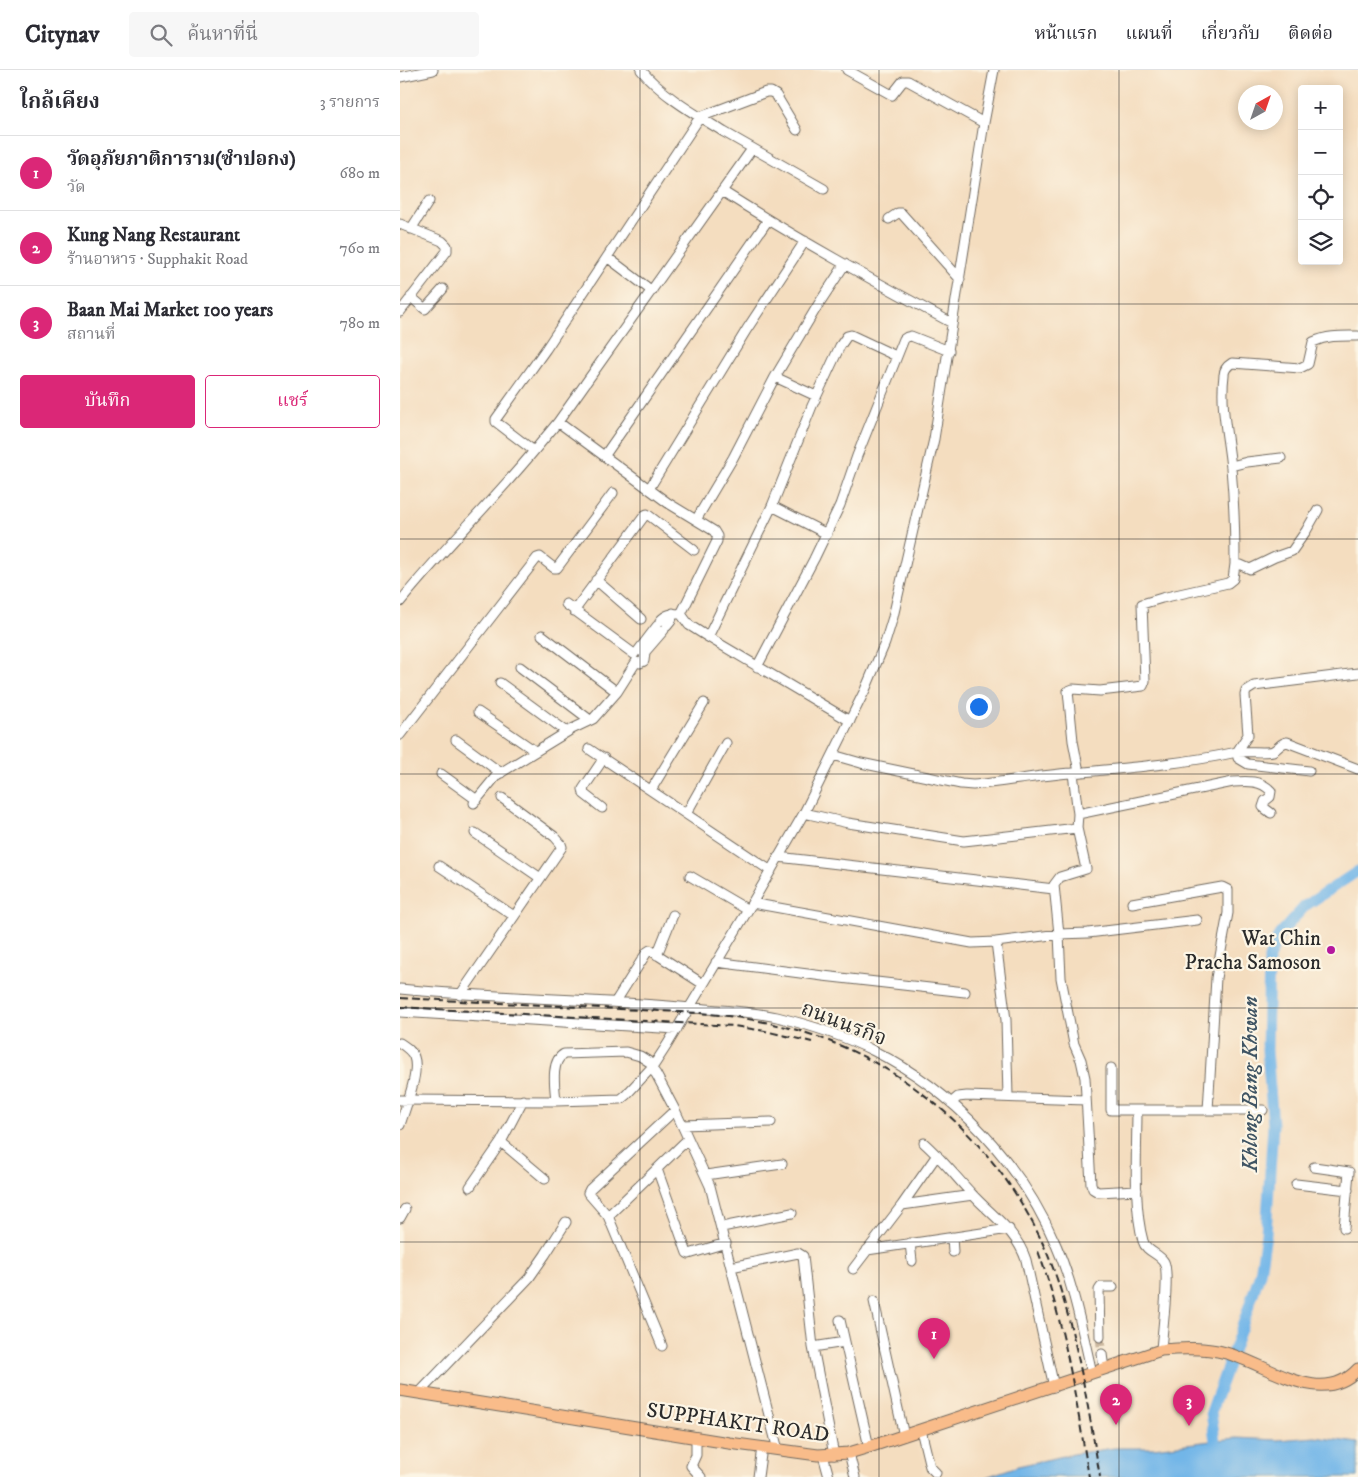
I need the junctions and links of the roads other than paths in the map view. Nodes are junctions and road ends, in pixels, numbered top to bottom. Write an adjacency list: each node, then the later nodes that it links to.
1 (433, 70): 5 (street)
2 (641, 70): 6 (street)
3 (847, 70): 7 (street)
4 (994, 70): 7 (street)
5 (400, 76)
6 (700, 117): 8 (street); 9 (street); 18 (street)
7 (984, 123): 20 (street)
8 (796, 130)
9 (752, 149): 10 (street); 11 (street)
10 (824, 190)
11 (722, 191): 14 (street); 22 (street)
12 (429, 201): 16 (street)
13 (889, 219): 20 (street)
14 (768, 220): 17 (street); 33 (street)
15 (400, 224): 16 (street)
16 (411, 228): 23 (street)
17 (805, 241): 19 (street); 36 (street)
18 (607, 257): 22 (street); 32 (street)
19 (845, 264): 25 (street); 29 (street)
20 (960, 278): 25 (street)
21 (443, 289): 23 (street)
22 (652, 291): 31 (street)
23 (411, 297): 24 (street)
24 (401, 310)
25 (952, 323): 27 (street)
26 (1358, 336): 35 (street)
27 (949, 350): 28 (street); 61 (street)
28 (896, 356): 30 (street); 41 (street)
29 (775, 377): 30 (street); 40 (street)
30 (816, 396): 38 (street)
31 (558, 422): 32 (street); 33 (street)
32 (534, 451): 45 (street)
33 (605, 455): 36 (street)
34 (1281, 458): 35 (street)
35 (1231, 466): 43 (street)
36 (649, 489): 40 (street)
37 (613, 493): 63 (street)
38 (772, 506): 41 (street); 51 (street)
39 (1318, 510): 43 (street)
40 (696, 520): 48 (street)
41 (827, 534): 54 (street)
42 (694, 550): 44 (street)
43 (1235, 564): 73 (street)
44 (596, 580): 47 (street); 49 (street)
45 (400, 602)
46 (566, 604): 47 (street)
47 (574, 610): 52 (street)
48 (677, 614): 51 (street); 52 (street)
49 (641, 619)
50 (542, 634): 57 (street)
51 (708, 637): 54 (street)
52 (638, 656): 57 (street)
53 (520, 667): 60 (street)
54 (758, 667): 61 (street)
55 (1358, 673): 68 (street)
56 (500, 682): 62 (street)
57 (618, 692): 60 (street)
58 (704, 704): 76 (street)
59 (478, 712): 67 (street)
60 (590, 720): 62 (street)
61 (850, 721): 69 (street)
62 (567, 732): 67 (street)
63 (400, 735)
64 (456, 740): 74 (street)
65 (726, 743): 80 (street)
66 (589, 748): 70 (street)
67 (535, 752): 74 (street)
68 (1237, 752): 71 (street); 72 (street); 73 (street)
69 (833, 755): 73 (street); 81 (street)
70 (604, 758): 76 (street); 78 (street)
71 (1358, 769)
72 (1309, 771)
73 (1076, 772): 82 (street)
74 (501, 773): 75 (street)
75 (441, 774)
76 (651, 790): 80 (street)
77 (502, 798): 89 (street)
78 (602, 808)
79 (1271, 813): 82 (street)
80 (686, 814): 87 (street)
81 (804, 814): 83 (street); 85 (street)
82 (1078, 814): 83 (street)
83 (1077, 828): 90 (street)
84 (476, 834): 89 (street)
85 (778, 857): 87 (street); 90 (street)
86 (439, 866): 94 (street)
87 (771, 871): 92 (street)
88 (690, 876): 92 (street)
89 (540, 877): 94 (street)
90 (1054, 889): 96 (street)
91 (1132, 903): 120 (street)
92 (750, 907): 97 (street); 99 (street)
93 (673, 915): 98 (street)
94 (514, 916): 103 (street)
95 (1197, 920): 96 (street)
96 (1059, 934): 97 (street); 114 (street)
97 (996, 942): 111 (street)
98 (657, 955): 100 (street); 104 (street)
99 (716, 962): 100 (street); 102 (street)
100 (703, 984): 105 (street)
101 (400, 990): 103 (street, ถนนนรกิจ)
102 (965, 992)
103 (460, 995): 104 (street, ถนนนรกิจ)
104 (616, 1002): 105 (street, ถนนนรกิจ)
105 (689, 1008): 107 (street); 116 (street, ถนนนรกิจ)
106 (400, 1012): 107 (street)
107 (677, 1028): 109 (street)
108 (400, 1044): 112 (street)
109 (652, 1066): 115 (street); 115 (street); 117 (street)
110 (1111, 1068): 118 (street)
111 (1008, 1098): 114 (street); 116 (street)
112 (404, 1100): 113 (street); 124 (street)
113 (523, 1100): 115 (street); 127 (street)
114 (1086, 1100): 137 (street)
115 (556, 1101)
116 (951, 1103): 168 (street, ถนนนรกิจ)
117 (675, 1110): 125 (street); 143 (street)
118 (1111, 1110): 119 (street); 122 (street)
119 (1137, 1110): 120 (street); 137 (street)
120 (1208, 1110): 121 (street)
121 (1263, 1110)
122 (1110, 1120)
123 (771, 1122): 125 (street)
124 (400, 1125)
125 (682, 1125): 126 (street)
126 (688, 1139): 132 (street); 133 (street)
127 (501, 1142): 134 (street); 136 (street)
128 (924, 1143): 129 (street)
129 (937, 1155): 139 (street); 140 (street)
130 (782, 1164): 133 (street)
131 (1314, 1166): 138 (street)
132 (657, 1169): 143 (street); 150 (street)
133 (706, 1175): 146 (street)
134 (545, 1179)
135 (1296, 1184): 138 (street)
136 (470, 1187)
137 (1137, 1190): 164 (street)
138 (1348, 1190): 147 (street)
139 (973, 1195): 140 (street); 148 (street)
140 (902, 1205): 152 (street)
141 (405, 1210): 144 (street)
142 (792, 1213): 146 (street)
143 (608, 1216): 162 (street)
144 (400, 1218)
145 (566, 1222): 171 (street)
146 (722, 1227): 150 (street)
147 (1344, 1228)
148 (1009, 1229): 149 (street); 169 (street)
149 (952, 1237): 151 (street); 153 (street)
150 (726, 1243): 155 (street)
151 (910, 1243): 152 (street); 154 (street)
152 (867, 1250): 156 (street)
153 (953, 1252)
154 (912, 1261)
155 (730, 1267): 163 (street); 177 (street)
156 (853, 1269)
157 (1113, 1287): 160 (street)
158 (874, 1300): 173 (street)
159 (840, 1320): 161 (street)
160 (1100, 1337)
161 (845, 1342): 163 (street); 175 (street)
162 (662, 1346)
163 (813, 1347): 179 (street)
164 (1161, 1350): 166 (main road, SUPPHAKIT ROAD); 167 (main road, SUPPHAKIT ROAD)
165 (1102, 1354): 166 (street)
166 (1104, 1369): 168 (main road, SUPPHAKIT ROAD)
167 (1358, 1369)
168 (1092, 1373): 169 (main road, SUPPHAKIT ROAD)
169 (1054, 1387): 172 (main road, SUPPHAKIT ROAD)
170 (400, 1390): 171 (main road, SUPPHAKIT ROAD)
171 (419, 1393): 174 (main road, SUPPHAKIT ROAD)
172 (922, 1430): 173 (main road, SUPPHAKIT ROAD); 180 (street)
173 (904, 1436): 175 (main road, SUPPHAKIT ROAD)
174 (696, 1437): 176 (main road, SUPPHAKIT ROAD); 181 (street)
175 (869, 1447): 178 (main road, SUPPHAKIT ROAD)
176 (762, 1448): 177 (main road, SUPPHAKIT ROAD); 182 (street)
177 (778, 1450): 179 (main road, SUPPHAKIT ROAD)
178 (849, 1453): 179 (main road, SUPPHAKIT ROAD); 184 (street)
179 (829, 1455): 183 (street)
180 (936, 1473)
181 (701, 1477)
182 (758, 1477)
183 (829, 1477)
184 (856, 1477)

